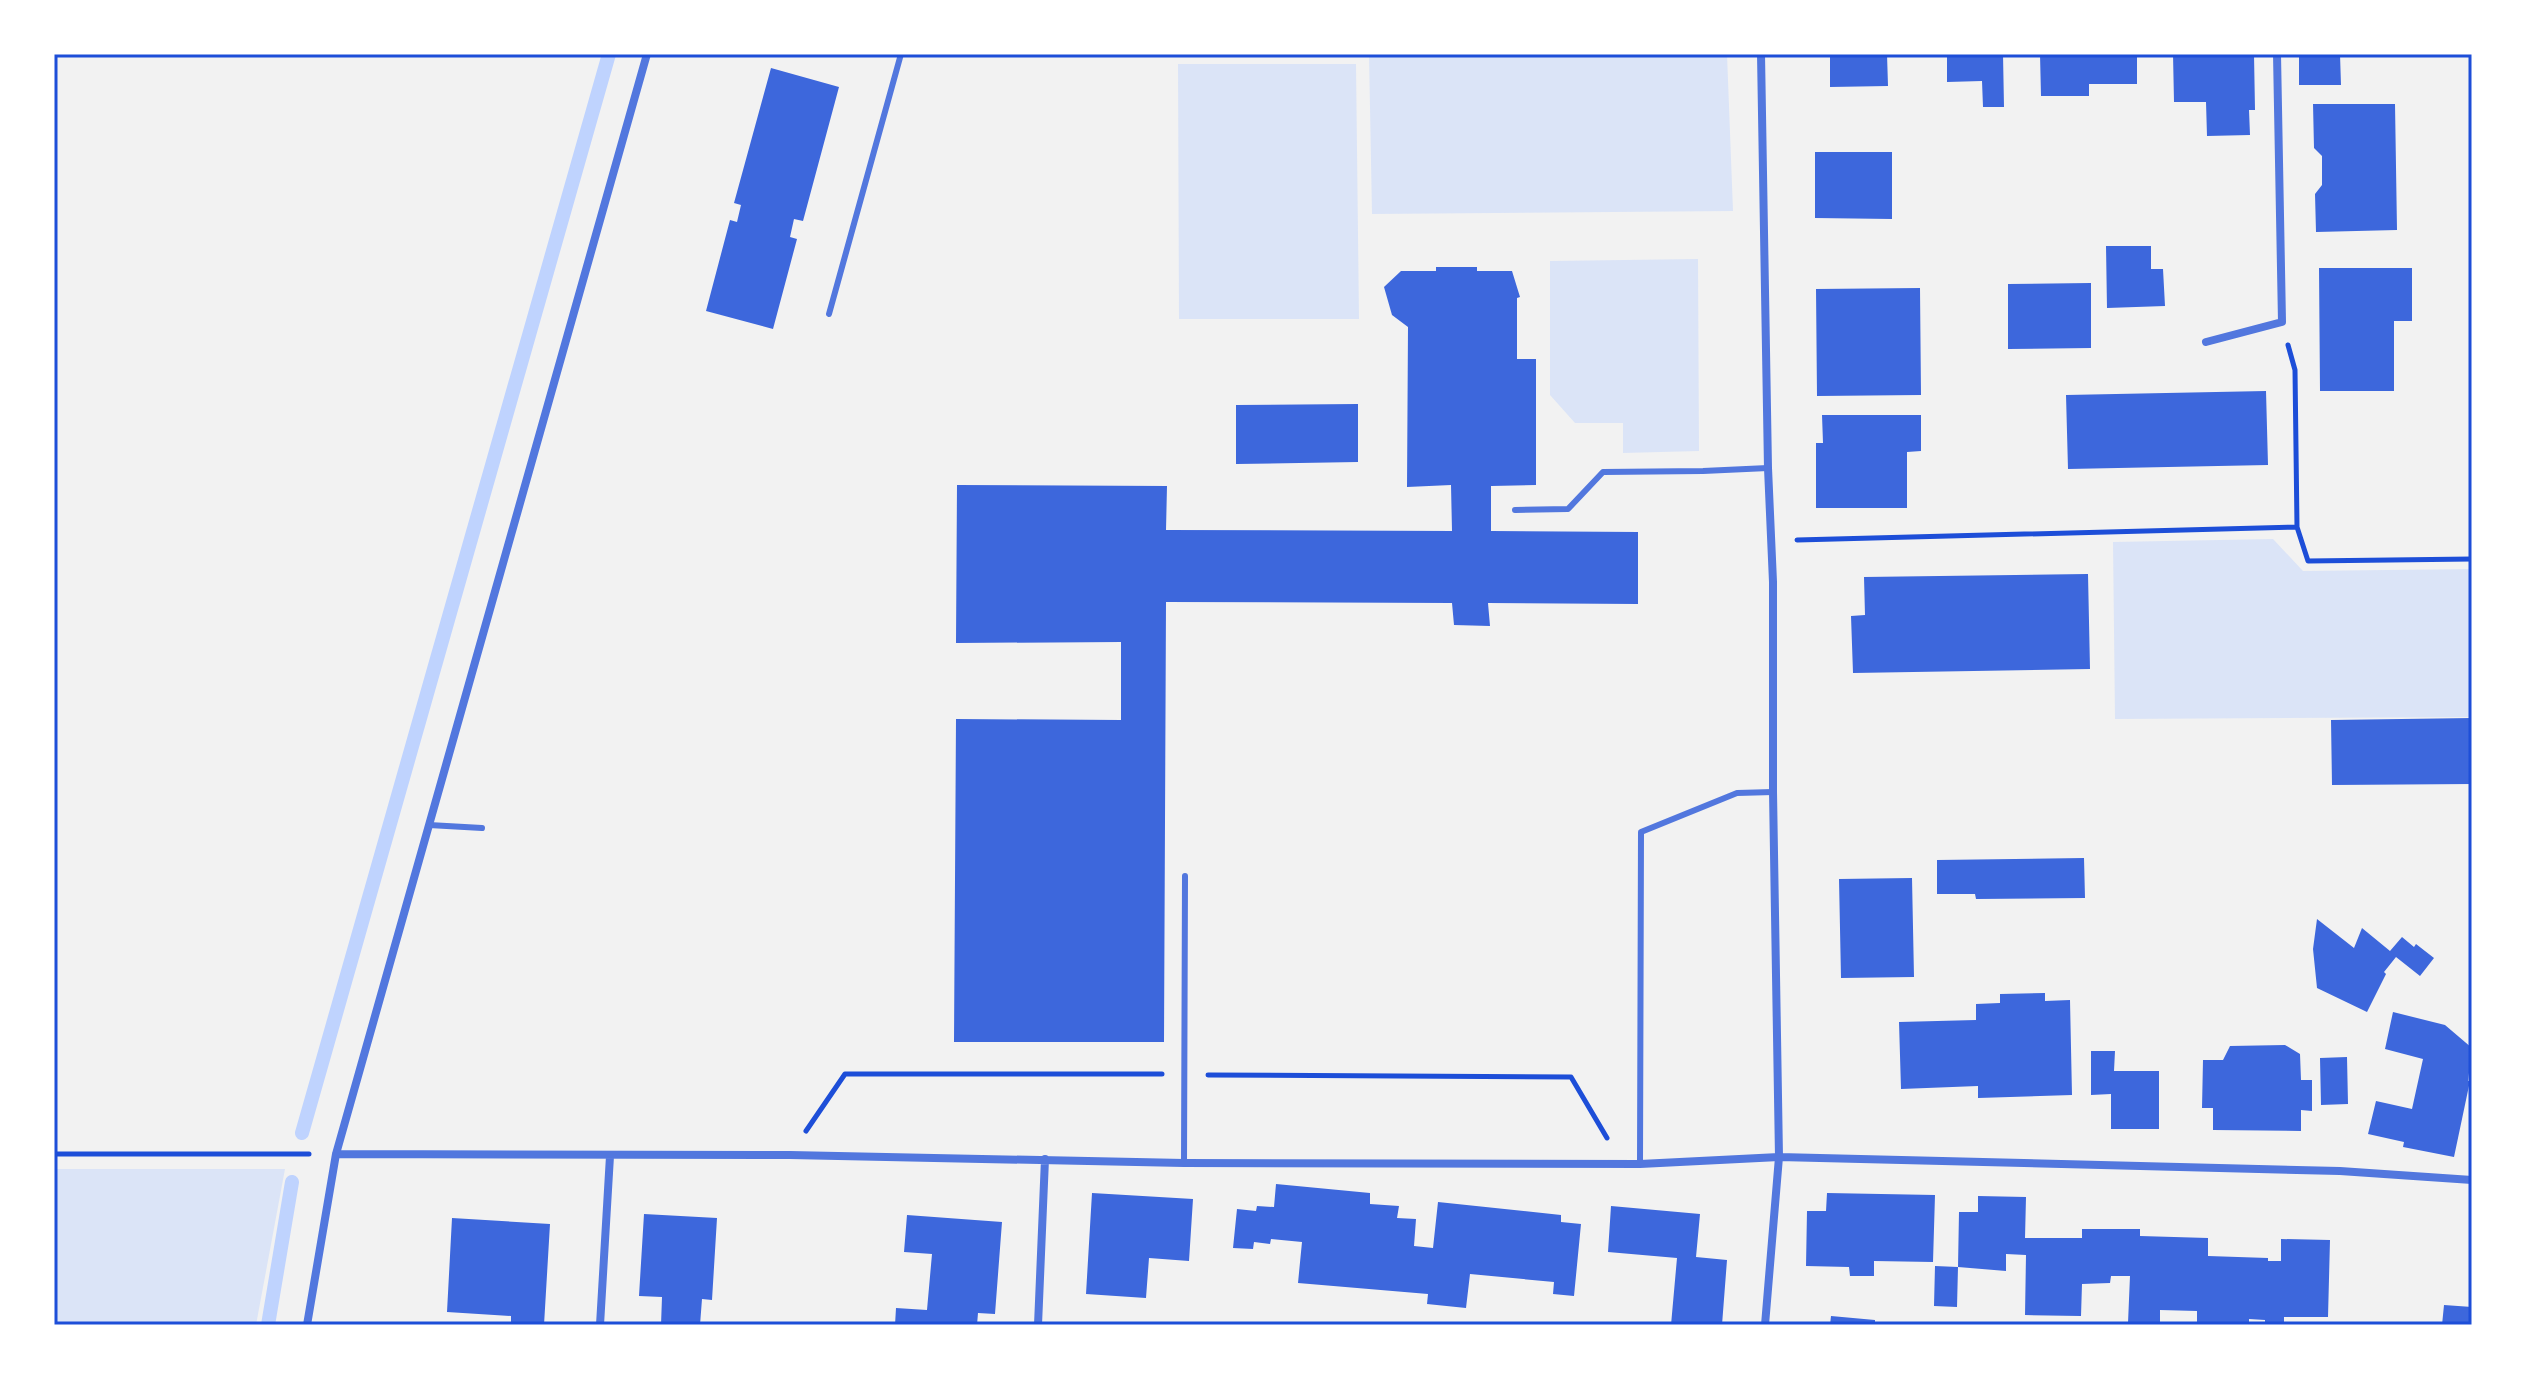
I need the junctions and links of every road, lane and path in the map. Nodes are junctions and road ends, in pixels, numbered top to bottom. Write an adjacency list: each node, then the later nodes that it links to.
1 (647, 54): 14 (street)
2 (901, 54): 5 (lane)
3 (1761, 54): 8 (street)
4 (2277, 54): 6 (street)
5 (829, 314)
6 (2282, 322): 7 (street); 10 (path)
7 (2206, 342)
8 (1768, 468): 9 (lane); 11 (street)
9 (1515, 510)
10 (2297, 527): 11 (path); 12 (path)
11 (1772, 541): 13 (street)
12 (2472, 559)
13 (1773, 792): 20 (street); 23 (lane)
14 (429, 825): 15 (lane); 18 (street)
15 (482, 828)
16 (1185, 876): 22 (lane)
17 (54, 1154): 18 (path)
18 (336, 1154): 19 (street); 25 (street)
19 (610, 1156): 21 (street); 26 (street)
20 (1779, 1157): 23 (street); 24 (street); 28 (street)
21 (1045, 1159): 22 (street); 27 (street)
22 (1184, 1163): 23 (street)
23 (1640, 1164)
24 (2472, 1180)
25 (307, 1325)
26 (600, 1325)
27 (1038, 1325)
28 (1765, 1325)

